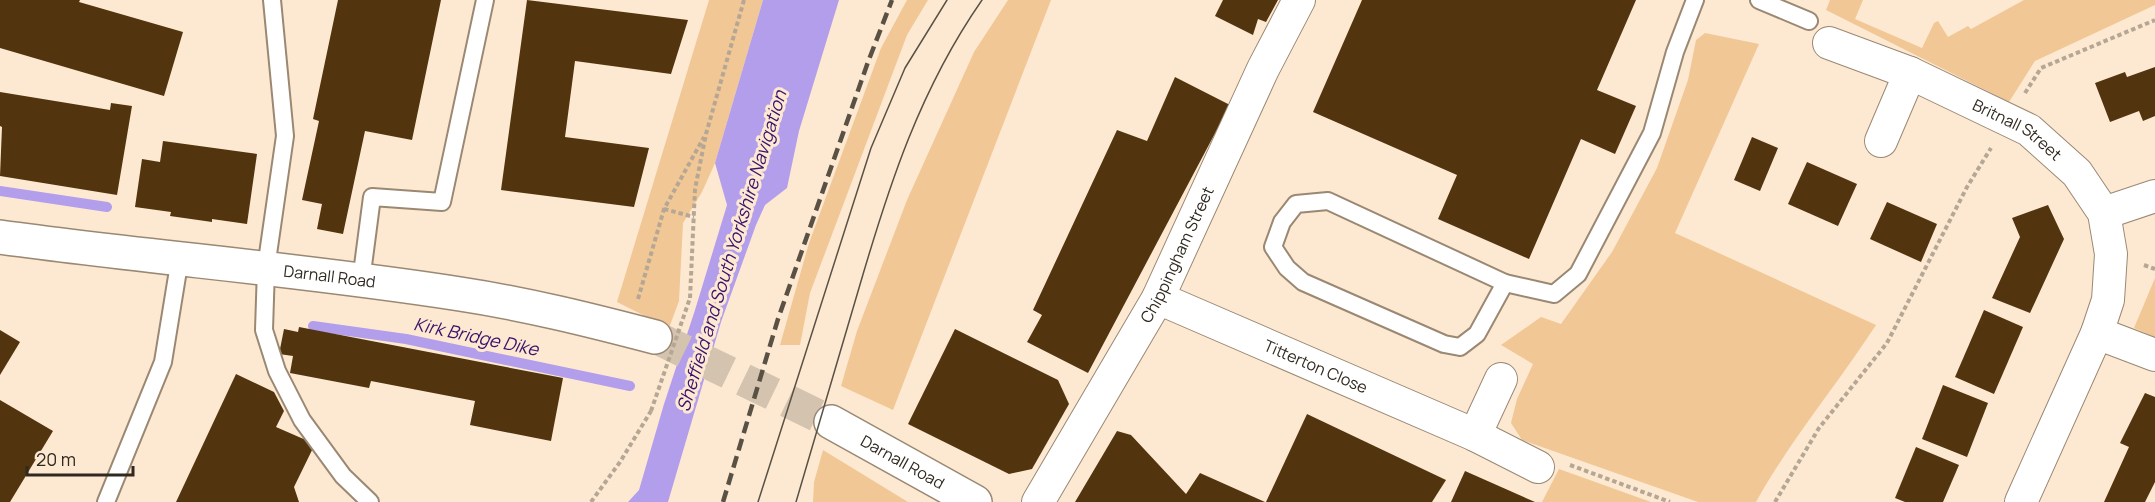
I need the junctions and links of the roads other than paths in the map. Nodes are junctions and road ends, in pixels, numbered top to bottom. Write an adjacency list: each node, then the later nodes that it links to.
1 (272, 0): 13 (lane)
2 (484, 0): 14 (lane)
3 (1299, 0): 16 (street, Chippingham Street)
4 (1695, 0): 15 (lane)
5 (1760, 0): 6 (lane)
6 (1819, 32): 7 (street, Britnall Street)
7 (1910, 73): 8 (street); 10 (street, Britnall Street)
8 (1881, 141)
9 (2155, 196): 10 (street)
10 (2104, 213): 17 (street, Britnall Street)
11 (1, 240): 12 (main road, Darnall Road)
12 (180, 258): 13 (main road, Darnall Road); 24 (lane)
13 (266, 268): 14 (main road, Darnall Road); 25 (lane)
14 (361, 281): 18 (main road, Darnall Road)
15 (1505, 283): 15 (lane)
16 (1158, 298): 22 (street, Titterton Close); 27 (street, Chippingham Street)
17 (2097, 333): 19 (street); 28 (street, Britnall Street)
18 (655, 337)
19 (2155, 356)
20 (1501, 379): 22 (street)
21 (831, 422): 26 (main road, Darnall Road)
22 (1475, 435): 23 (street, Titterton Close)
23 (1538, 467)
24 (106, 502)
25 (370, 502)
26 (975, 502)
27 (1038, 502)
28 (2021, 502)

